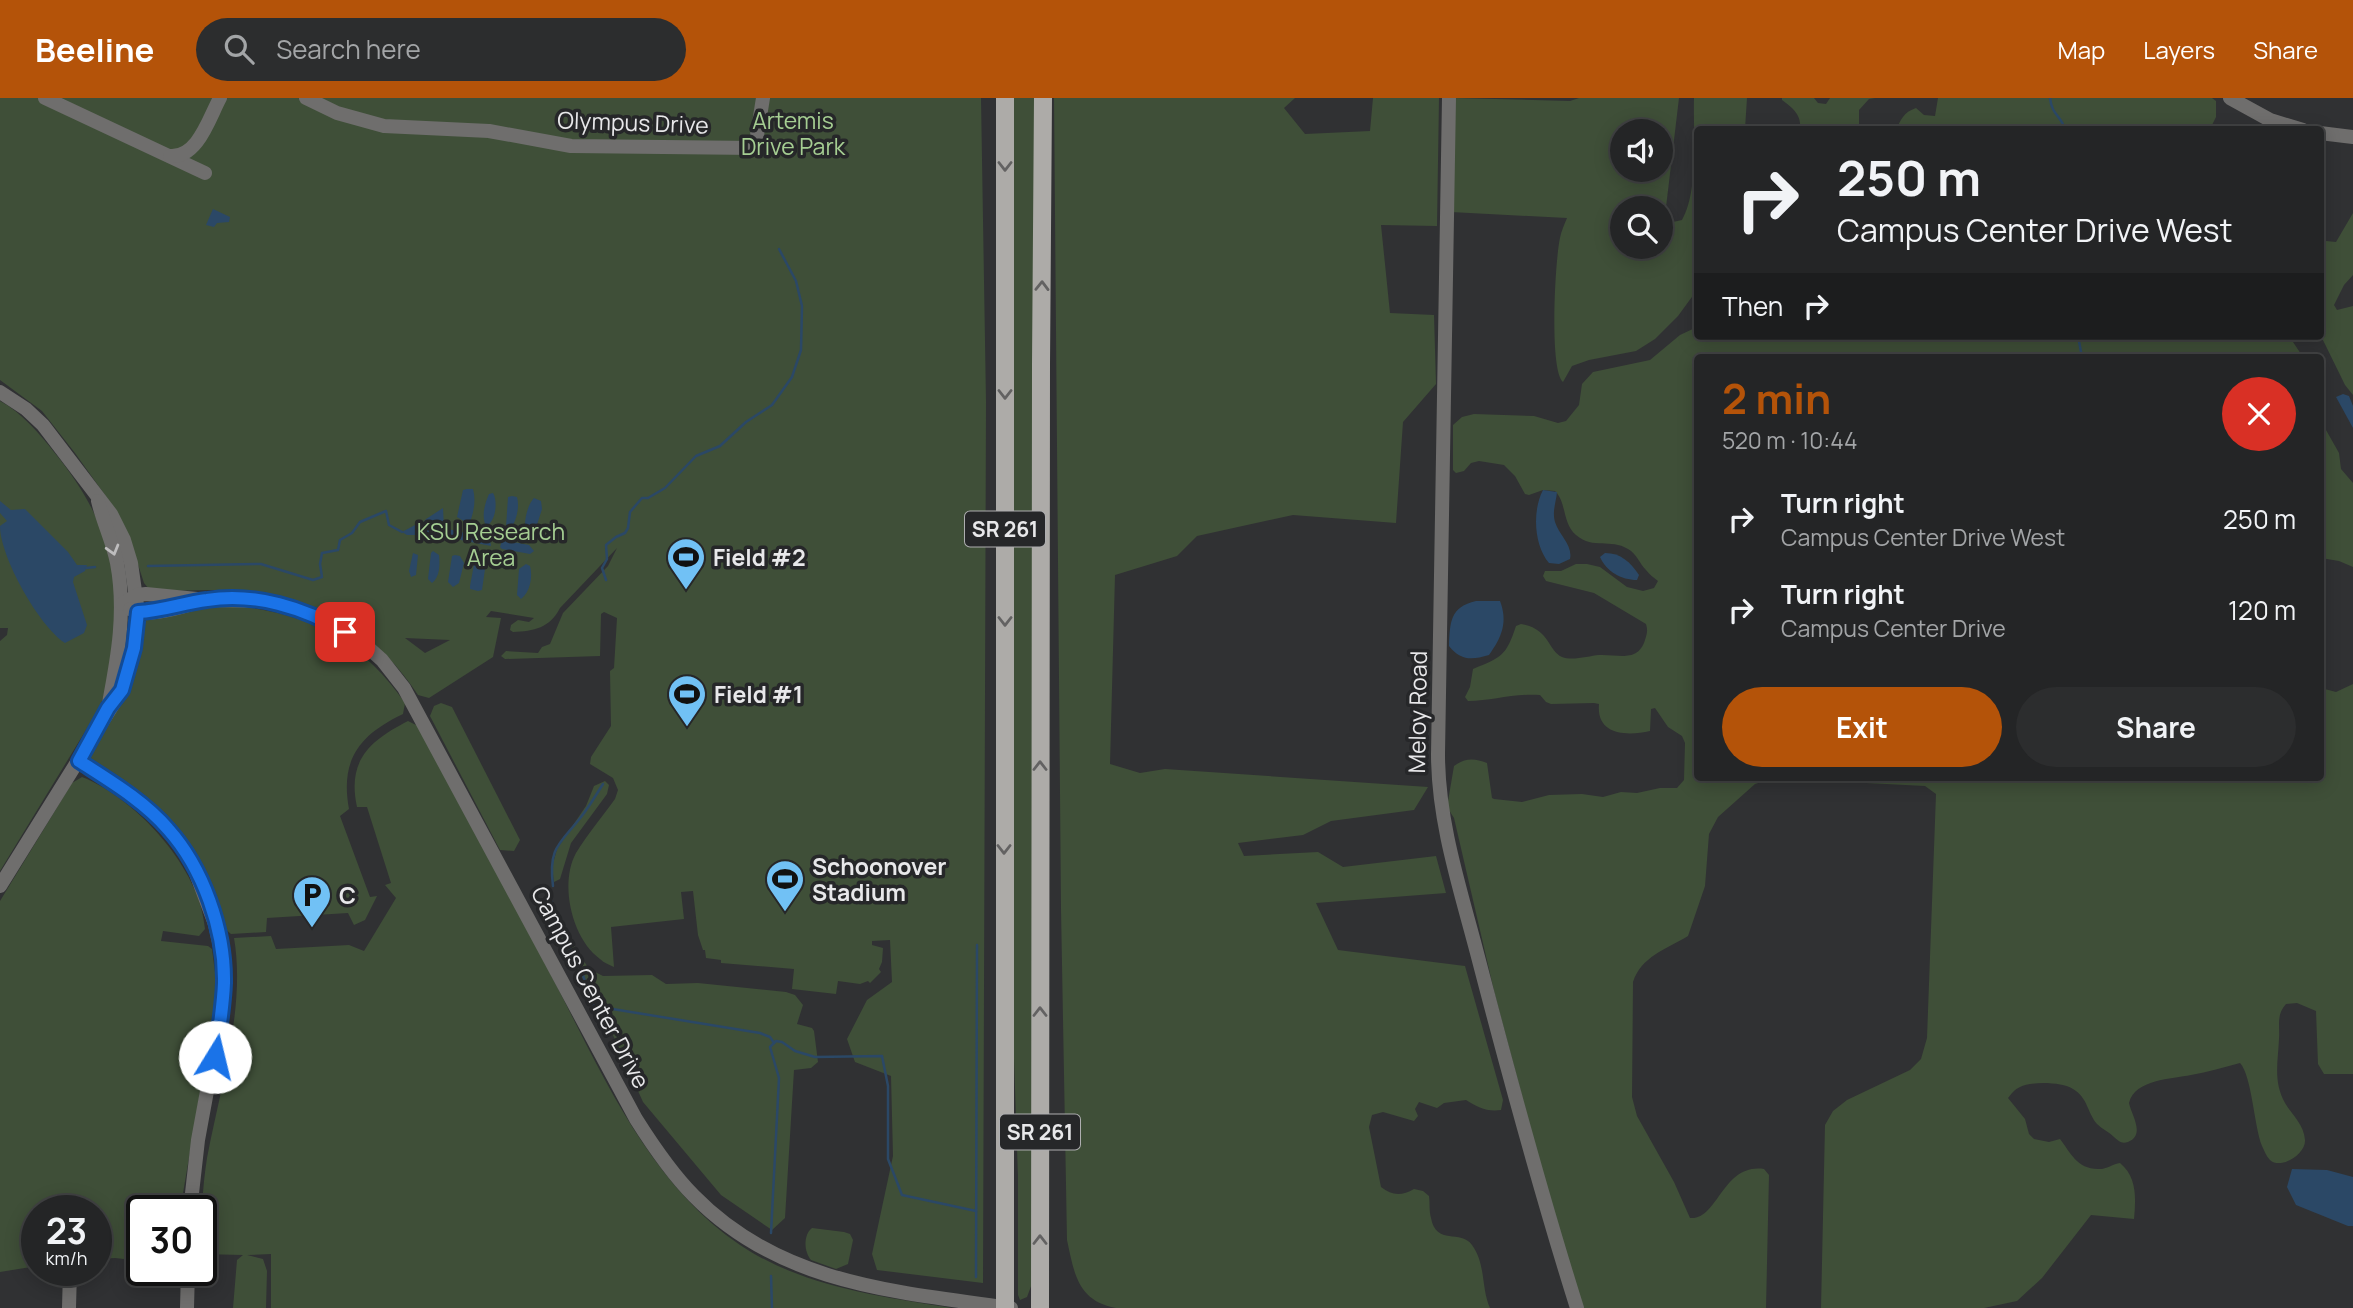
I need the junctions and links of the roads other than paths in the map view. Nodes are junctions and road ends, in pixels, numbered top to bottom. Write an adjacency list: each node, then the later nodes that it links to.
1 (45, 98): 12 (street)
2 (220, 98): 12 (street)
3 (306, 98): 4 (street, Olympus Drive)
4 (762, 98)
5 (1005, 98): 28 (main road, SR 261, one-way to 28)
6 (1043, 98): 29 (main road, SR 261, one-way to 6)
7 (1449, 98): 30 (street, Meloy Road)
8 (2230, 98): 9 (street)
9 (2290, 126)
10 (2324, 133): 11 (street)
11 (2353, 137)
12 (169, 156): 13 (street)
13 (205, 173)
14 (0, 393): 15 (street)
15 (97, 497): 16 (street); 18 (street, one-way to 18)
16 (137, 595): 17 (street, Campus Center Drive); 18 (street); 19 (street)
17 (208, 600): 19 (street, Campus Center Drive); 28 (street, Campus Center Drive)
18 (122, 604): 19 (street); 20 (street)
19 (138, 612): 20 (street)
20 (108, 708): 21 (street)
21 (79, 761): 22 (street); 23 (street)
22 (0, 886)
23 (192, 1195)
24 (70, 1286): 26 (street)
25 (188, 1286): 27 (street)
26 (69, 1308)
27 (187, 1308)
28 (1007, 1308)
29 (1040, 1308)
30 (1577, 1308)

